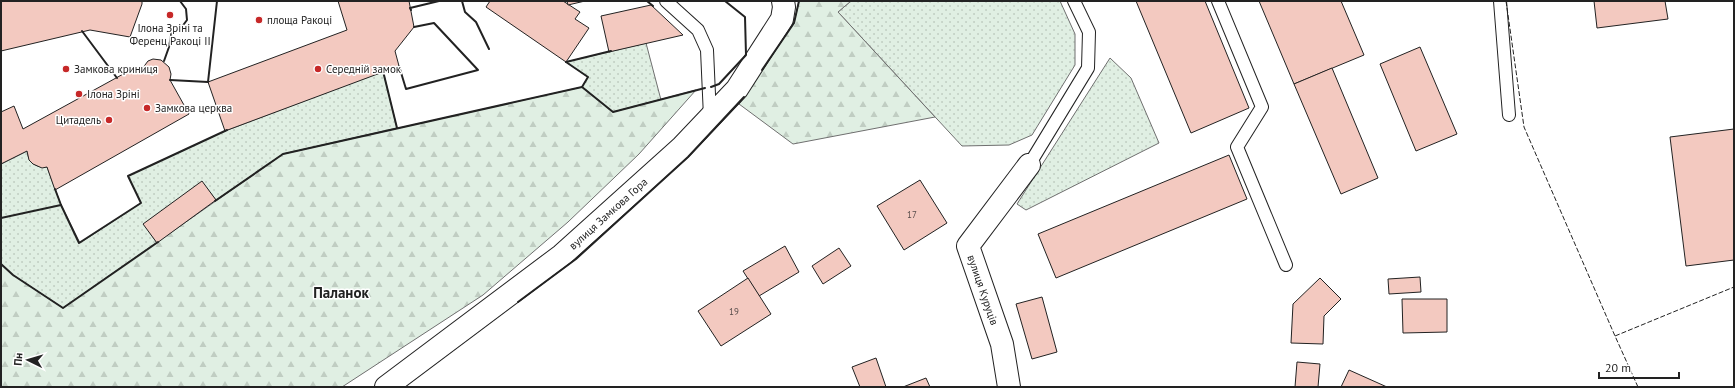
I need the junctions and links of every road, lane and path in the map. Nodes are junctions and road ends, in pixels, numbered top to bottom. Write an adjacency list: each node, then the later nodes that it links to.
1 (666, 1): 7 (lane)
2 (783, 1): 7 (street, вулиця Замкова Гора)
3 (1074, 1): 8 (lane)
4 (1218, 1): 9 (lane)
5 (1500, 1): 6 (lane)
6 (1509, 115)
7 (710, 117): 10 (street, вулиця Замкова Гора)
8 (1029, 165): 11 (street, вулиця Куруців)
9 (1286, 265)
10 (386, 387)
11 (1009, 387)

